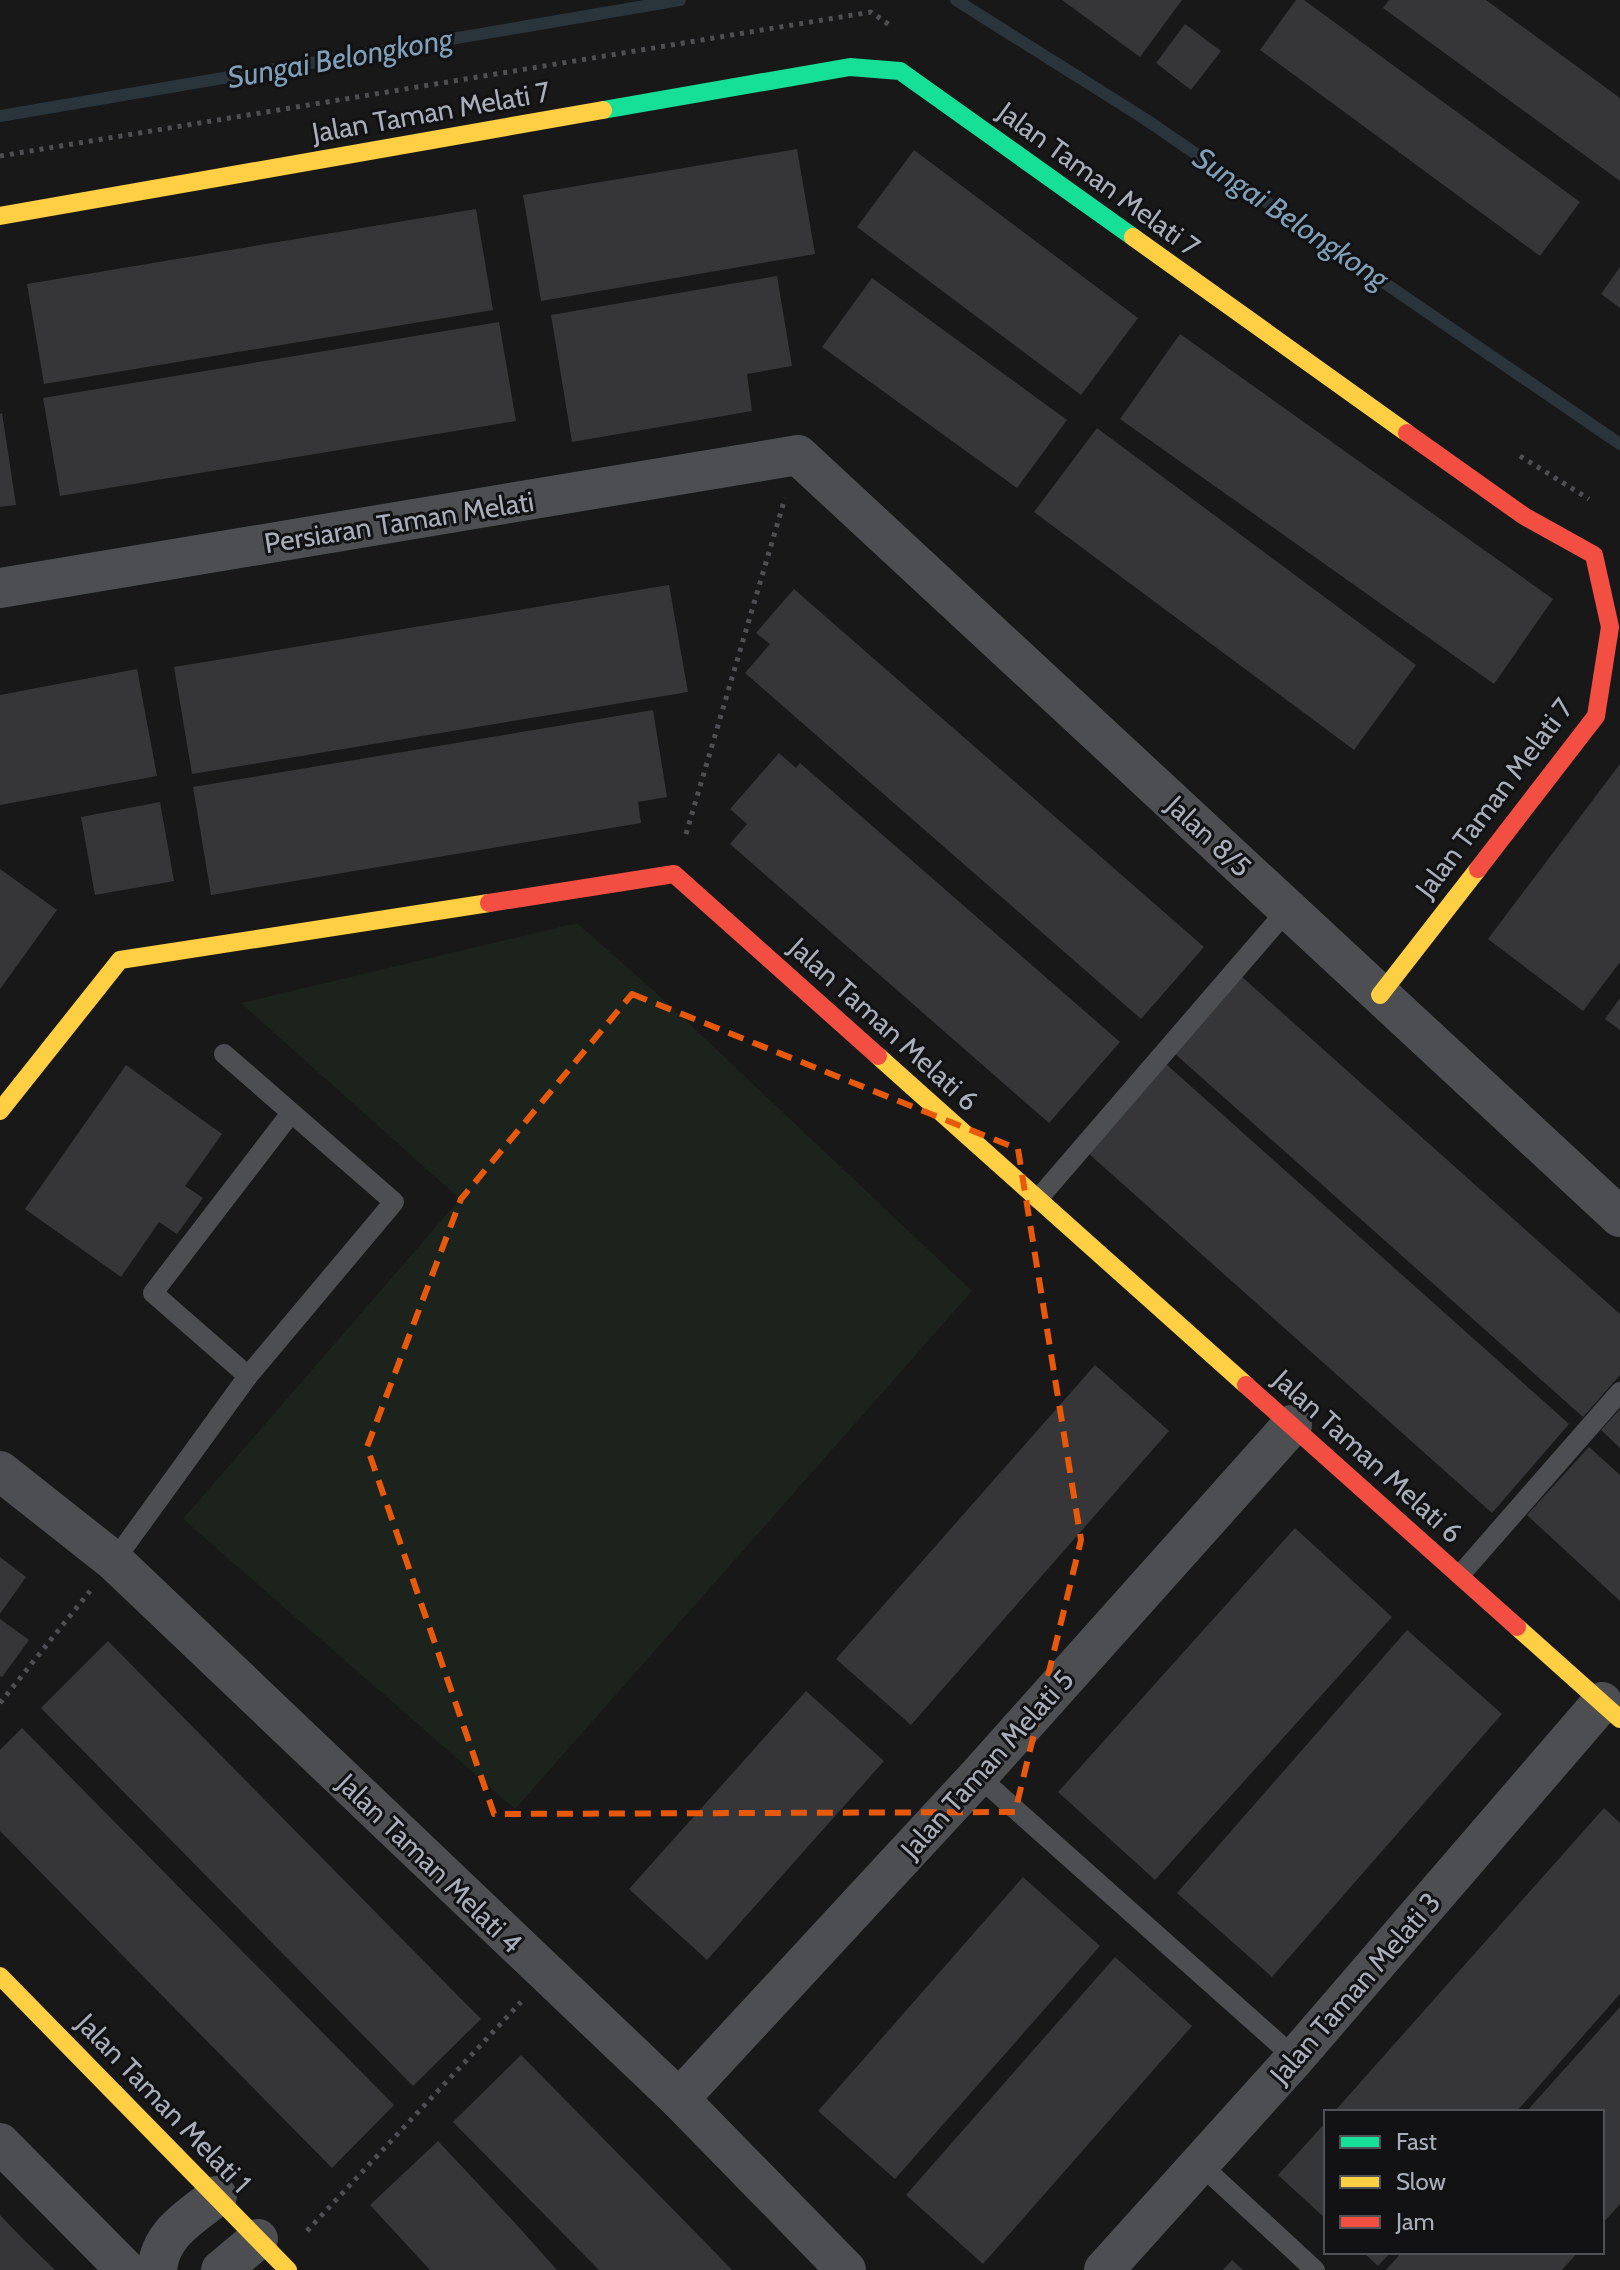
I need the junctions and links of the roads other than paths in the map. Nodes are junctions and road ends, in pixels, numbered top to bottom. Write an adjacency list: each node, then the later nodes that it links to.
1 (0, 216): 5 (street, Jalan Taman Melati 7)
2 (798, 455): 3 (street, Persiaran Taman Melati); 4 (street, Jalan 8/5)
3 (0, 588)
4 (1288, 909): 5 (street, Jalan 8/5); 9 (lane)
5 (1380, 995): 10 (street, Jalan 8/5)
6 (224, 1054): 8 (lane)
7 (0, 1111): 9 (street, Jalan Taman Melati 6)
8 (291, 1113): 11 (lane); 11 (lane)
9 (1038, 1199): 13 (street, Jalan Taman Melati 6)
10 (1620, 1217)
11 (248, 1376): 15 (lane)
12 (1620, 1392): 16 (lane)
13 (1292, 1425): 16 (street, Jalan Taman Melati 6); 18 (street, Jalan Taman Melati 5)
14 (0, 1471): 15 (street, Jalan Taman Melati 4)
15 (114, 1561): 21 (street, Jalan Taman Melati 4)
16 (1460, 1575): 17 (street, Jalan Taman Melati 6)
17 (1611, 1710): 20 (street, Jalan Taman Melati 3)
18 (978, 1776): 20 (lane); 21 (street, Jalan Taman Melati 5)
19 (0, 1976): 24 (street, Jalan Taman Melati 1)
20 (1295, 2058): 23 (street, Jalan Taman Melati 3)
21 (679, 2099): 29 (street, Jalan Taman Melati 4)
22 (0, 2143): 26 (street)
23 (1200, 2164): 30 (street, Jalan Taman Melati 3); 31 (lane)
24 (217, 2196): 25 (street, Jalan Taman Melati 1); 27 (street)
25 (275, 2257): 28 (street)
26 (126, 2270)
27 (157, 2270)
28 (221, 2270)
29 (846, 2270)
30 (1104, 2270)
31 (1315, 2270)

